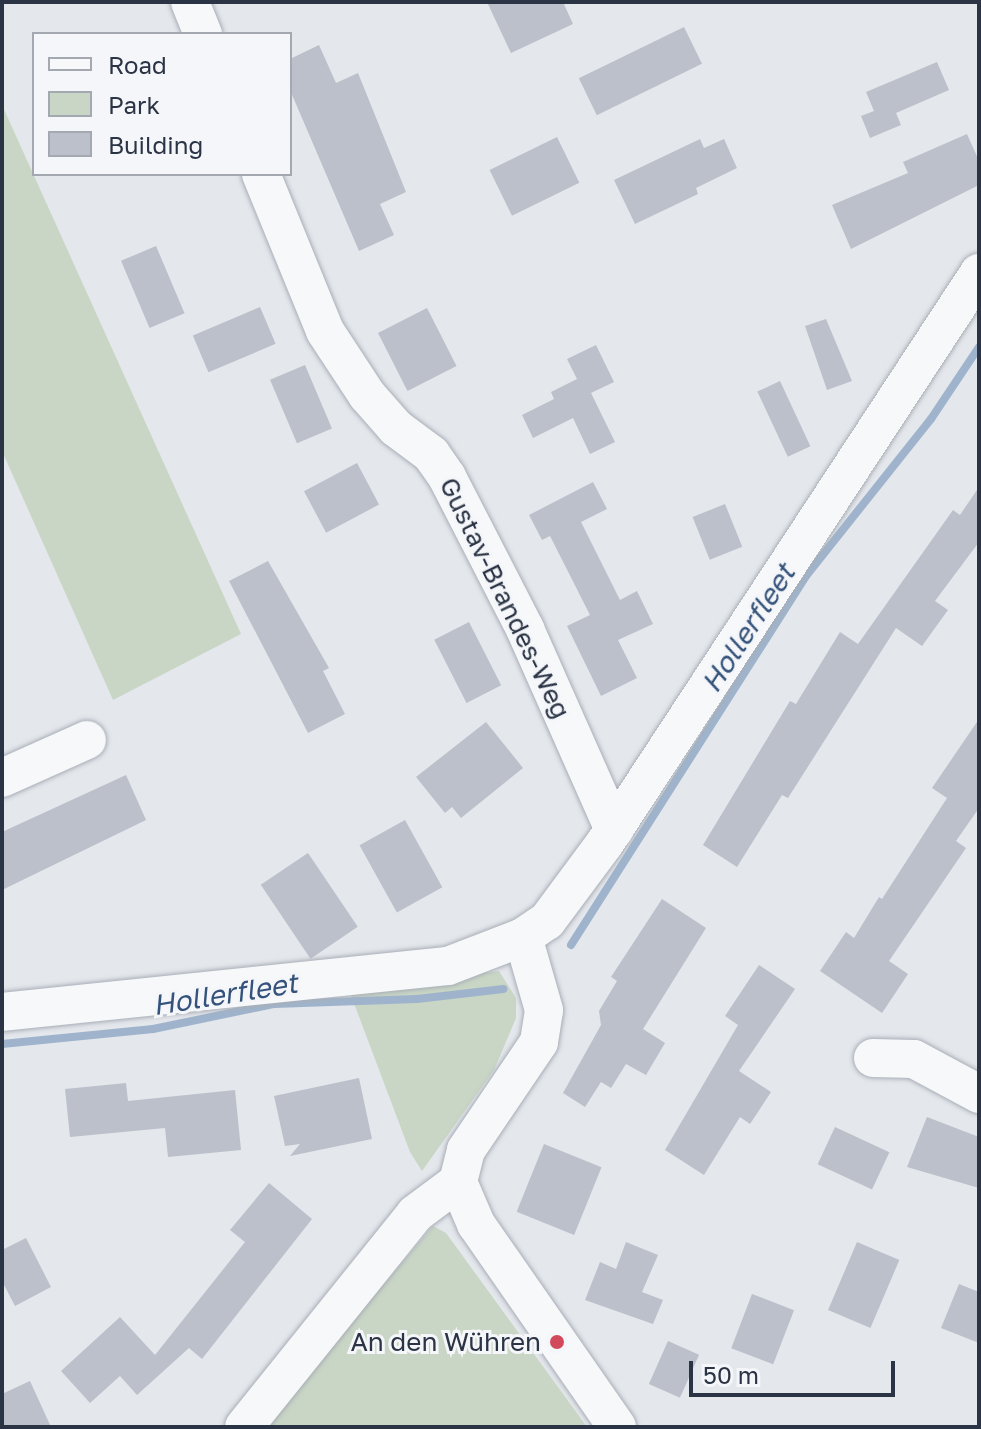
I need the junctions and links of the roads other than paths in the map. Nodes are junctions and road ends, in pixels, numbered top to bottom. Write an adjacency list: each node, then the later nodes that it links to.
1 (190, 2): 2 (street)
2 (202, 32)
3 (262, 176): 7 (street, Gustav-Brandes-Weg)
4 (979, 273): 7 (street)
5 (87, 740): 6 (street)
6 (2, 778)
7 (614, 830): 8 (street)
8 (523, 937): 9 (street); 12 (street)
9 (2, 1012)
10 (873, 1058): 11 (street)
11 (979, 1094)
12 (458, 1182): 13 (street); 14 (street)
13 (244, 1427)
14 (617, 1427)

